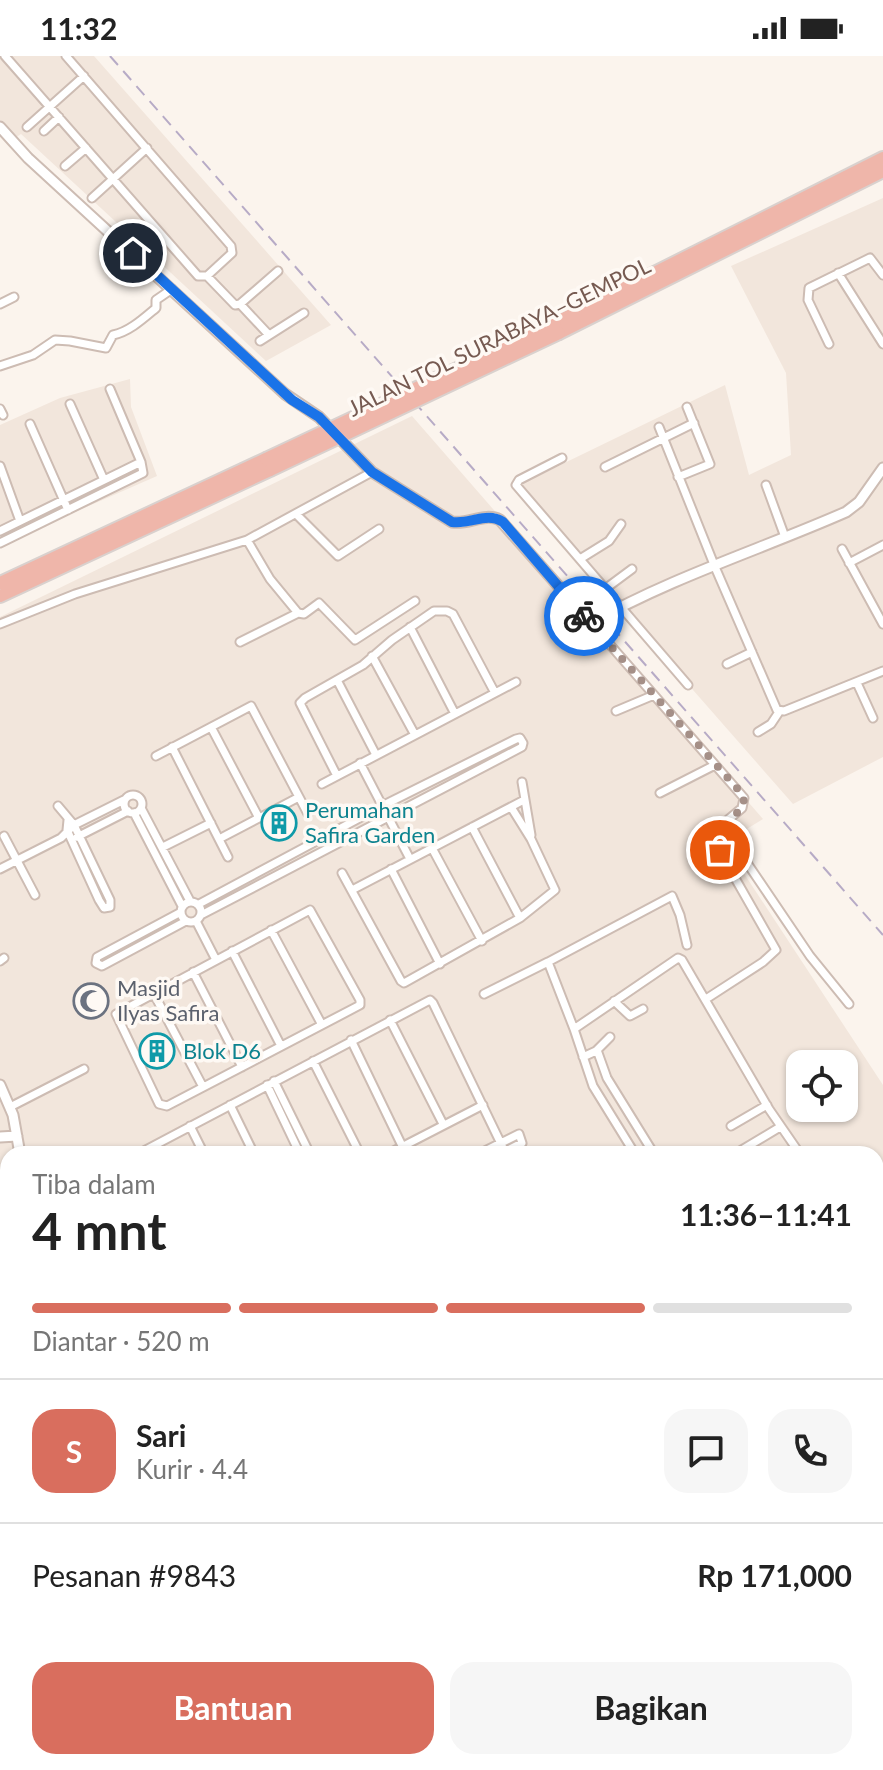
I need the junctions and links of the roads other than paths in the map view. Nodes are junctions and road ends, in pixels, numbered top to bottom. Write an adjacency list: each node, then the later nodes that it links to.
1 (5, 56): 4 (street)
2 (66, 56): 3 (street)
3 (87, 80): 4 (street); 10 (street)
4 (49, 106): 5 (street); 7 (street)
5 (58, 116): 8 (street); 9 (street)
6 (0, 127): 20 (street)
7 (27, 127)
8 (44, 131)
9 (86, 148): 12 (street); 14 (street)
10 (147, 148): 14 (street); 19 (street)
11 (883, 158): 25 (highway, JALAN TOL SURABAYA–GEMPOL)
12 (65, 166)
13 (883, 171): 25 (highway, JALAN TOL SURABAYA–GEMPOL)
14 (113, 179): 15 (street); 19 (street)
15 (92, 198)
16 (278, 271): 23 (street)
17 (838, 273): 18 (street); 28 (street); 29 (street)
18 (883, 275)
19 (207, 276): 23 (street)
20 (172, 289): 30 (street); 44 (street)
21 (14, 297): 22 (street)
22 (0, 304)
23 (240, 304): 26 (street)
24 (304, 313): 26 (street)
25 (557, 328): 40 (highway, JALAN TOL SURABAYA–GEMPOL, bridge)
26 (269, 335): 27 (street)
27 (260, 341)
28 (829, 344)
29 (883, 344)
30 (0, 366)
31 (110, 389): 39 (street)
32 (70, 404): 46 (street)
33 (687, 407): 34 (street)
34 (694, 423): 37 (street); 45 (street)
35 (30, 424): 48 (street)
36 (659, 427): 37 (street)
37 (664, 439): 42 (street); 45 (street)
38 (562, 458): 60 (street)
39 (141, 462): 46 (street); 49 (street)
40 (268, 464): 64 (highway, JALAN TOL SURABAYA–GEMPOL); 66 (highway, JALAN TOL SURABAYA–GEMPOL)
41 (0, 466): 51 (street)
42 (605, 467)
43 (883, 468): 55 (street)
44 (372, 472): 50 (street); 69 (street)
45 (678, 477): 62 (street)
46 (104, 480): 48 (street)
47 (766, 485): 55 (street)
48 (64, 500): 49 (street); 51 (street)
49 (68, 510): 57 (street)
50 (295, 515): 53 (street); 56 (street)
51 (20, 521): 54 (street)
52 (621, 524): 60 (street)
53 (379, 529)
54 (0, 531)
55 (785, 537): 62 (street)
56 (247, 540): 70 (street); 73 (street)
57 (0, 543)
58 (883, 545): 61 (street)
59 (842, 549): 61 (street)
60 (580, 559): 65 (street)
61 (849, 563): 71 (street)
62 (715, 567): 68 (street); 77 (street)
63 (632, 569): 65 (street)
64 (0, 583)
65 (605, 589): 68 (street)
66 (0, 596)
67 (415, 601): 70 (street)
68 (620, 607): 72 (street); 84 (street)
69 (581, 612): 72 (street); 74 (street)
70 (298, 613): 76 (street)
71 (882, 621)
72 (591, 623): 86 (street)
73 (0, 624)
74 (555, 624)
75 (410, 627): 78 (street); 85 (street); 89 (street)
76 (240, 642)
77 (752, 652): 79 (street); 88 (street)
78 (372, 656): 81 (street); 93 (street)
79 (727, 664)
80 (883, 671): 83 (street)
81 (337, 680): 95 (street); 99 (street)
82 (516, 682): 85 (street)
83 (857, 683): 88 (street); 90 (street)
84 (688, 685)
85 (495, 693): 89 (street)
86 (654, 695): 87 (street); 98 (street)
87 (616, 711)
88 (779, 712): 92 (street)
89 (455, 714): 93 (street)
90 (873, 718)
91 (211, 727): 94 (street); 103 (street); 111 (street)
92 (758, 732)
93 (415, 735): 95 (street)
94 (172, 747): 96 (street); 113 (street)
95 (376, 755): 97 (street)
96 (156, 756)
97 (360, 763): 99 (street); 107 (street)
98 (715, 765): 102 (street); 124 (street)
99 (337, 776): 101 (street)
100 (522, 782): 105 (street)
101 (322, 784)
102 (660, 793)
103 (299, 797): 110 (street); 111 (street)
104 (124, 800): 109 (street); 109 (street); 114 (street)
105 (524, 800): 108 (street); 120 (street)
106 (58, 806): 114 (street)
107 (382, 806): 112 (street); 112 (street); 132 (street)
108 (511, 807): 115 (street); 120 (street)
109 (134, 810): 117 (street); 121 (street); 133 (street)
110 (308, 814)
111 (259, 818): 119 (street)
112 (389, 819): 125 (street); 134 (street)
113 (211, 823): 119 (street); 121 (street)
114 (70, 825): 117 (street); 118 (street)
115 (472, 827): 122 (street); 135 (street)
116 (4, 836): 126 (street)
117 (75, 837): 117 (street); 118 (street)
118 (61, 838): 126 (street)
119 (219, 839): 123 (street)
120 (531, 839): 135 (street)
121 (163, 847): 133 (street)
122 (432, 848): 125 (street); 138 (street)
123 (228, 857)
124 (723, 857): 147 (street); 148 (street)
125 (410, 859): 128 (street)
126 (17, 860): 127 (street); 131 (street)
127 (0, 869)
128 (391, 869): 130 (street); 143 (street)
129 (342, 873): 130 (street)
130 (352, 890): 143 (street)
131 (35, 895)
132 (199, 904): 133 (street); 134 (street)
133 (185, 906): 136 (street); 136 (street)
134 (198, 918): 136 (street); 141 (street)
135 (520, 918): 138 (street)
136 (186, 921)
137 (271, 930): 140 (street); 152 (street); 152 (street)
138 (482, 941): 143 (street)
139 (687, 945): 142 (street)
140 (232, 951): 141 (street); 156 (street)
141 (216, 960): 144 (street)
142 (548, 962): 146 (street); 153 (street)
143 (440, 964)
144 (193, 972): 145 (street); 159 (street)
145 (154, 994): 164 (street); 164 (street)
146 (484, 994)
147 (706, 999): 149 (street); 168 (street)
148 (849, 1004)
149 (619, 1007): 150 (street); 153 (street)
150 (643, 1009)
151 (390, 1020): 155 (street); 167 (street); 170 (street)
152 (322, 1025): 156 (street)
153 (574, 1029): 157 (street)
154 (610, 1037): 157 (street)
155 (351, 1040): 158 (street); 185 (street)
156 (281, 1046): 159 (street)
157 (591, 1053): 161 (street); 161 (street)
158 (313, 1061): 162 (street); 184 (street)
159 (242, 1067): 164 (street)
160 (84, 1069): 169 (street)
161 (601, 1081): 165 (street); 165 (street)
162 (271, 1083): 166 (street); 182 (street); 183 (street)
163 (0, 1085): 169 (street)
164 (203, 1087)
165 (612, 1101): 174 (street); 174 (street)
166 (230, 1105): 171 (street); 181 (street)
167 (483, 1105): 170 (street); 177 (street)
168 (767, 1105): 172 (street); 173 (street)
169 (10, 1107): 175 (street)
170 (443, 1124): 186 (street)
171 (190, 1126): 179 (street); 180 (street)
172 (731, 1126)
173 (780, 1127): 192 (street); 193 (street)
174 (631, 1130): 190 (street); 191 (street)
175 (17, 1136): 176 (street); 178 (street)
176 (0, 1137)
177 (501, 1142): 187 (street); 188 (street); 189 (street)
178 (19, 1146)
179 (160, 1146)
180 (200, 1146)
181 (250, 1146)
182 (297, 1146)
183 (306, 1146)
184 (356, 1146)
185 (402, 1146)
186 (410, 1146)
187 (494, 1146)
188 (502, 1146)
189 (517, 1146)
190 (634, 1146)
191 (646, 1146)
192 (748, 1146)
193 (794, 1146)

